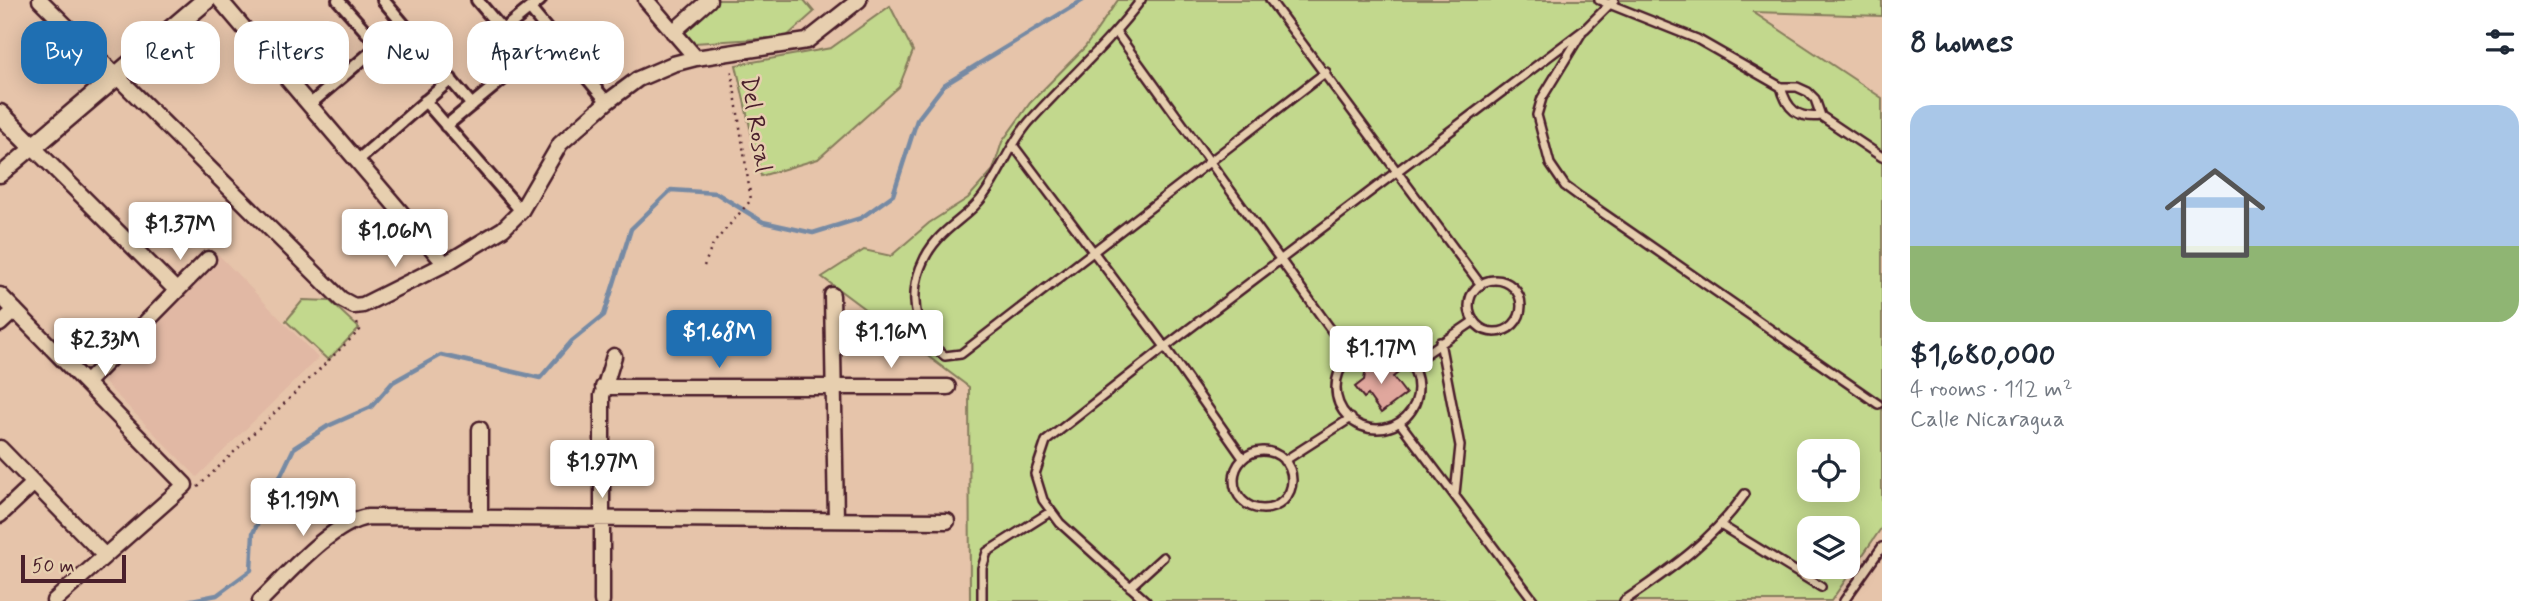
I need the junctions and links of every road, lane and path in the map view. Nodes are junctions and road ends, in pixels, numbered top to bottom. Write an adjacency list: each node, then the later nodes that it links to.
1 (40, 0): 28 (street)
2 (220, 0): 36 (street)
3 (338, 0): 20 (street)
4 (383, 0): 16 (street)
5 (477, 0): 17 (street)
6 (540, 0): 15 (street)
7 (646, 0): 22 (street)
8 (709, 0): 22 (street)
9 (859, 0): 24 (street)
10 (1141, 0): 23 (lane)
11 (1270, 0): 27 (lane)
12 (1599, 0): 14 (lane)
13 (200, 2): 28 (street)
14 (1612, 2): 21 (lane); 33 (lane)
15 (530, 9): 18 (street); 19 (street)
16 (400, 21)
17 (495, 21)
18 (515, 21)
19 (540, 21)
20 (363, 28)
21 (1585, 29): 46 (lane); 71 (lane)
22 (673, 32): 26 (street)
23 (1116, 32): 41 (lane); 45 (lane)
24 (729, 53): 26 (street); 53 (path, Del Rosal)
25 (363, 58): 36 (street)
26 (695, 58): 35 (street)
27 (1326, 72): 45 (lane); 46 (lane)
28 (117, 76): 42 (street); 58 (street)
29 (453, 81): 37 (street)
30 (445, 84): 34 (street)
31 (497, 84): 37 (street)
32 (592, 84): 35 (street)
33 (1781, 87): 39 (lane); 39 (lane)
34 (425, 102): 40 (street); 44 (street)
35 (607, 102): 48 (street)
36 (309, 105): 44 (street)
37 (472, 105): 40 (street)
38 (0, 114): 42 (street)
39 (1821, 116): 43 (lane)
40 (446, 126): 48 (street)
41 (1013, 145): 49 (lane); 49 (lane)
42 (33, 147): 47 (street); 55 (street)
43 (1882, 157)
44 (357, 161): 52 (street)
45 (1209, 161): 49 (lane); 51 (lane)
46 (1397, 170): 51 (lane); 54 (lane)
47 (0, 175)
48 (521, 211): 52 (street)
49 (1091, 250): 63 (lane)
50 (208, 258): 55 (street)
51 (1280, 259): 63 (lane); 65 (lane)
52 (445, 264): 58 (street)
53 (704, 267)
54 (1481, 285): 60 (lane); 60 (lane)
55 (176, 290): 67 (street)
56 (0, 295): 59 (street)
57 (832, 295): 69 (street)
58 (348, 304): 79 (path)
59 (15, 310): 61 (street); 67 (street)
60 (1474, 321): 62 (lane)
61 (0, 324)
62 (1440, 342): 66 (lane); 80 (lane)
63 (1165, 347): 76 (lane); 82 (lane)
64 (614, 356): 68 (street)
65 (1350, 356): 66 (lane); 72 (lane)
66 (1411, 363): 73 (lane)
67 (86, 383): 79 (street)
68 (603, 387): 69 (street); 85 (street)
69 (834, 387): 70 (street); 86 (street)
70 (948, 387)
71 (1878, 404)
72 (1351, 418): 73 (lane); 77 (lane)
73 (1400, 423): 80 (lane)
74 (480, 429): 84 (street)
75 (0, 449): 78 (street)
76 (1243, 458): 77 (lane); 77 (lane)
77 (1284, 461)
78 (34, 483): 83 (street); 90 (street)
79 (185, 485): 90 (street)
80 (1455, 494): 99 (lane)
81 (1745, 494): 88 (lane)
82 (1051, 512): 93 (lane); 97 (lane)
83 (0, 515)
84 (480, 517): 85 (street); 95 (street)
85 (603, 517): 86 (street); 96 (street)
86 (836, 519): 87 (street)
87 (947, 521)
88 (1722, 526): 92 (lane); 100 (lane)
89 (1882, 547): 101 (lane)
90 (105, 556): 94 (street)
91 (1163, 556): 93 (lane)
92 (1821, 586)
93 (1130, 587): 98 (lane)
94 (54, 601)
95 (260, 601)
96 (602, 601)
97 (982, 601)
98 (1146, 601)
99 (1534, 601)
100 (1624, 601)
101 (1844, 601)

